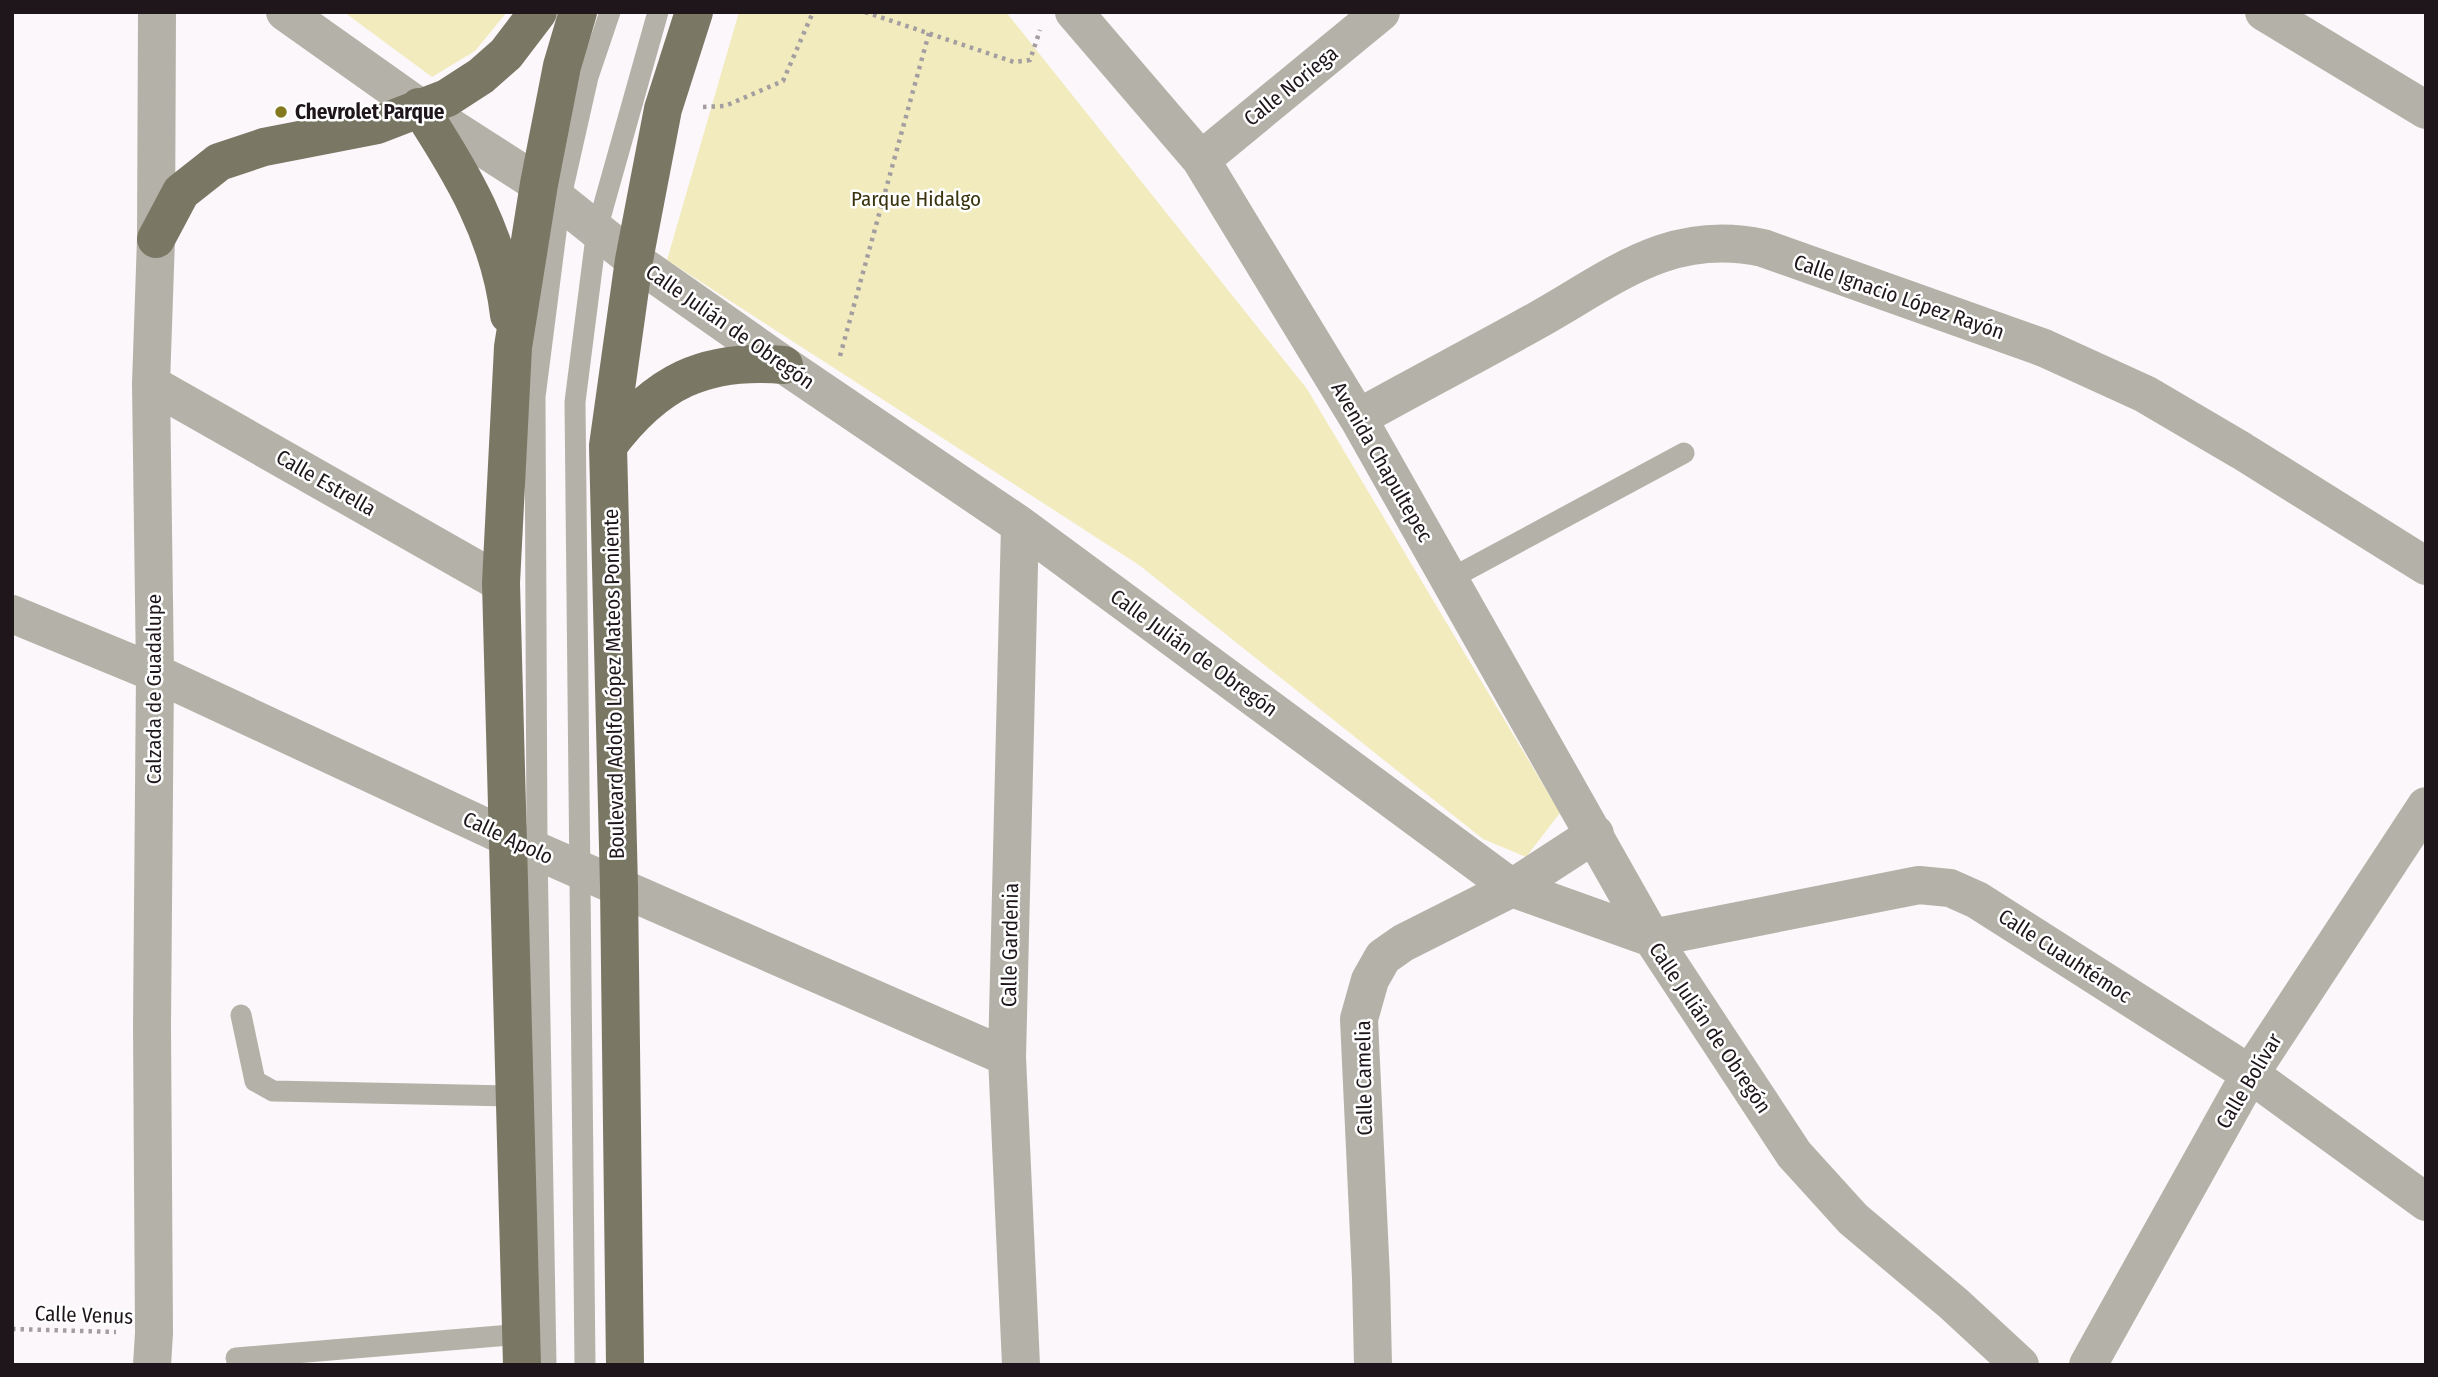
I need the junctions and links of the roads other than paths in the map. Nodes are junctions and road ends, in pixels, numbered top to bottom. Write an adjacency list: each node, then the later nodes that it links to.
1 (157, 12): 16 (street, Calzada de Guadalupe)
2 (285, 12): 11 (street, Calle Julián de Obregón)
3 (538, 12): 11 (main road)
4 (578, 12): 14 (main road)
5 (610, 12): 14 (lane)
6 (658, 12): 15 (lane)
7 (694, 12): 17 (main road, Boulevard Adolfo López Mateos Poniente)
8 (1381, 12): 13 (street, Calle Noriega)
9 (2264, 12): 12 (street)
10 (1057, 18): 13 (street, Avenida Chapultepec)
11 (419, 107): 14 (street, Calle Julián de Obregón); 16 (main road); 18 (main road)
12 (2426, 110)
13 (1201, 160): 21 (street, Avenida Chapultepec)
14 (550, 192): 15 (street, Calle Julián de Obregón); 18 (main road); 32 (lane)
15 (597, 229): 17 (street, Calle Julián de Obregón); 33 (lane)
16 (156, 239): 20 (street, Calzada de Guadalupe)
17 (634, 260): 19 (street, Calle Julián de Obregón); 22 (main road, Boulevard Adolfo López Mateos Poniente)
18 (513, 347): 27 (main road)
19 (784, 365): 22 (main road); 24 (street, Calle Julián de Obregón)
20 (151, 384): 27 (street, Calle Estrella); 29 (street, Calzada de Guadalupe)
21 (1358, 418): 25 (street, Calle Ignacio López Rayón); 26 (street, Avenida Chapultepec)
22 (608, 446): 34 (main road, Boulevard Adolfo López Mateos Poniente)
23 (1684, 453): 26 (lane)
24 (1020, 525): 35 (street, Calle Julián de Obregón); 38 (street, Calle Gardenia)
25 (2426, 566)
26 (1450, 579): 31 (street, Avenida Chapultepec)
27 (501, 583): 32 (main road)
28 (12, 614): 29 (street, Calle Apolo)
29 (155, 673): 32 (street, Calle Apolo); 42 (street, Calzada de Guadalupe)
30 (2426, 806): 39 (street, Calle Bolívar)
31 (1595, 834): 35 (street, Calle Camelia); 36 (street, Avenida Chapultepec)
32 (523, 845): 33 (street, Calle Apolo); 40 (main road); 45 (lane)
33 (580, 870): 34 (street, Calle Apolo); 46 (lane)
34 (619, 887): 38 (street, Calle Apolo); 47 (main road, Boulevard Adolfo López Mateos Poniente)
35 (1512, 888): 36 (street, Calle Julián de Obregón); 49 (street, Calle Camelia)
36 (1652, 938): 39 (street, Calle Cuauhtémoc); 50 (street, Calle Julián de Obregón)
37 (241, 1015): 40 (lane)
38 (1007, 1057): 48 (street, Calle Gardenia)
39 (2250, 1074): 41 (street, Calle Cuauhtémoc); 51 (street, Calle Bolívar)
40 (516, 1096): 43 (main road)
41 (2426, 1202)
42 (153, 1349)
43 (522, 1349): 44 (lane)
44 (236, 1358)
45 (546, 1365)
46 (586, 1365)
47 (625, 1365)
48 (1021, 1365)
49 (1373, 1365)
50 (2020, 1365)
51 (2088, 1365)

